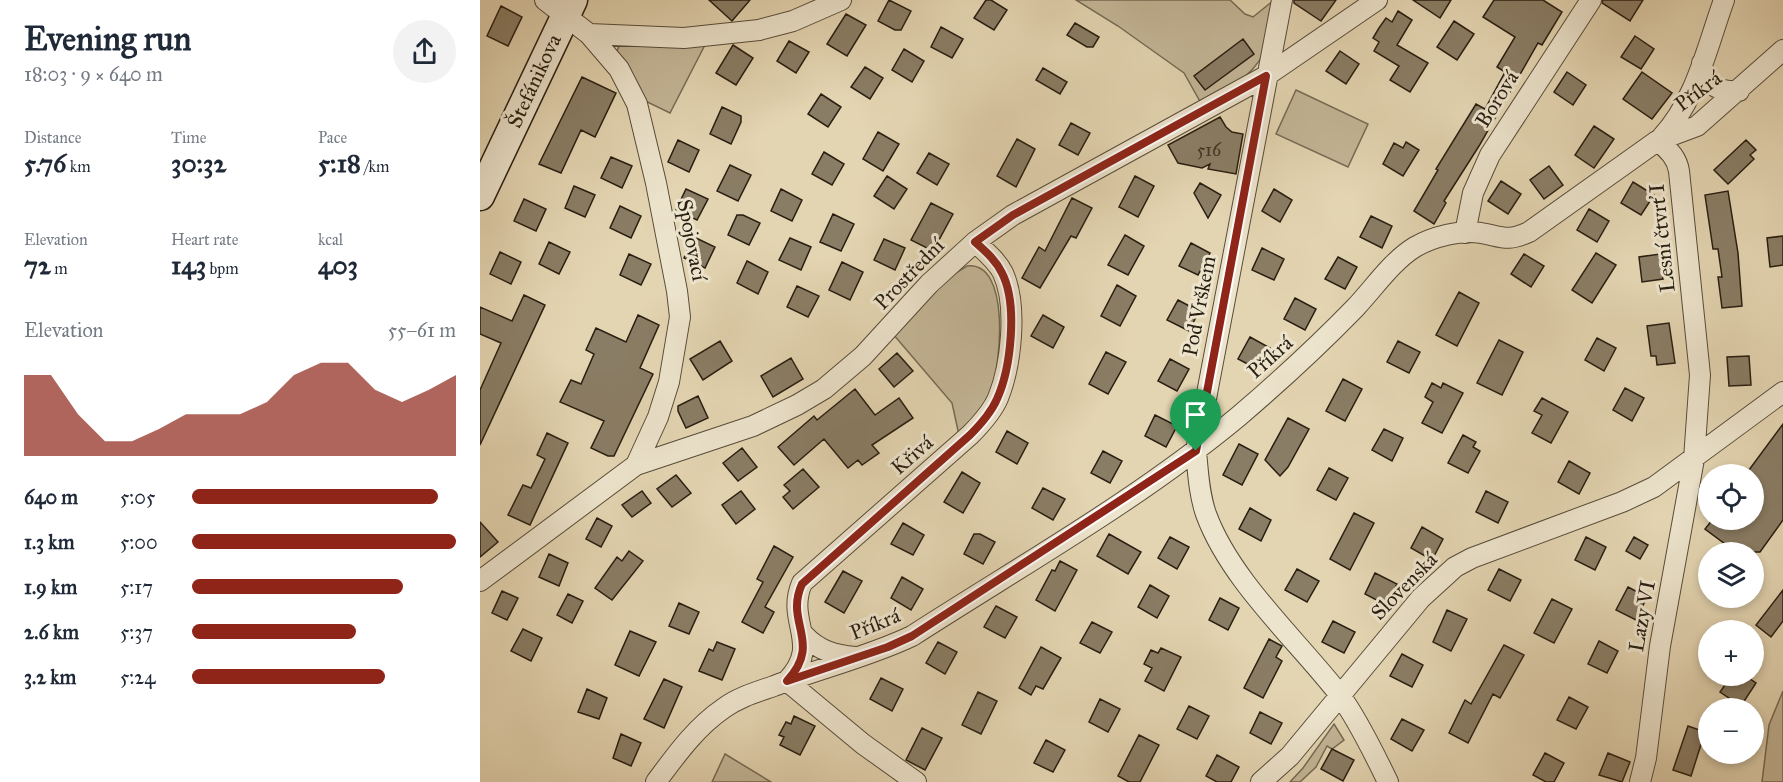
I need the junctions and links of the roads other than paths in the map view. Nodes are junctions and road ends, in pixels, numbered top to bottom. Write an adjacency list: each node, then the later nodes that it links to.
1 (841, 0): 7 (street)
2 (1282, 0): 10 (street, Pod Vrškem)
3 (1377, 0): 10 (street, Prostřední)
4 (1591, 0): 14 (street, Borová)
5 (1724, 0): 9 (street)
6 (561, 5): 7 (street, Spojovací); 13 (street, Štefánikova)
7 (589, 34): 19 (street, Spojovací)
8 (1783, 50): 11 (street, Příkrá)
9 (1702, 63): 11 (street); 12 (street)
10 (1266, 76): 15 (street, Prostřední); 17 (street, Pod Vrškem)
11 (1738, 91): 12 (street, Příkrá)
12 (1657, 141): 14 (street, Příkrá); 18 (street, Lesní čtvrť I)
13 (480, 196)
14 (1465, 233): 17 (street, Příkrá)
15 (975, 242): 19 (street, Prostřední); 21 (street, Křivá)
16 (1783, 392): 18 (street, Slovenská)
17 (1196, 451): 22 (street, Příkrá); 24 (street, Pod Vrškem)
18 (1694, 459): 24 (street, Slovenská); 29 (street, Lazy VI)
19 (636, 465): 20 (street, Prostřední)
20 (480, 581)
21 (804, 635): 22 (street); 23 (street, Křivá)
22 (857, 657): 23 (street, Příkrá)
23 (787, 681): 25 (street, Příkrá); 26 (street)
24 (1340, 697): 27 (street, Slovenská); 28 (street, Pod Vrškem)
25 (656, 782)
26 (916, 782)
27 (1261, 782)
28 (1388, 782)
29 (1640, 782)

